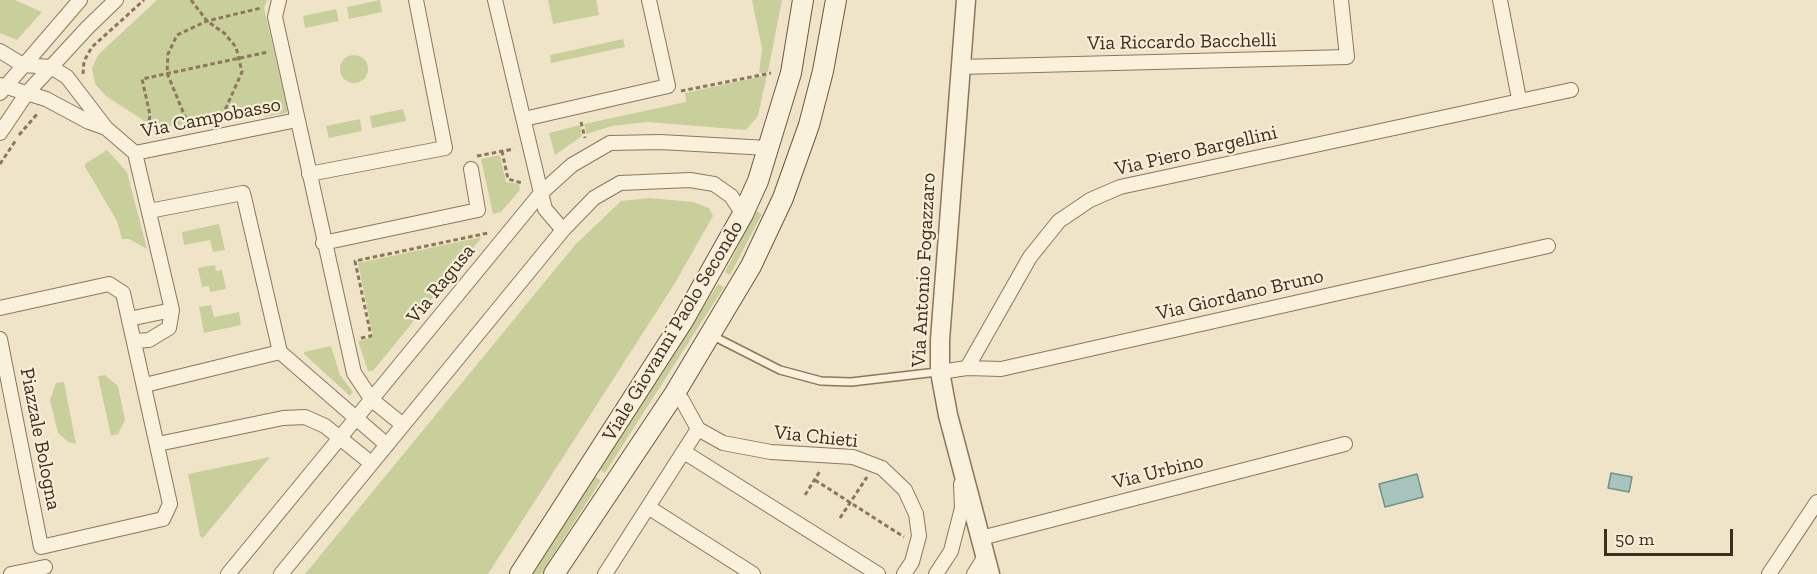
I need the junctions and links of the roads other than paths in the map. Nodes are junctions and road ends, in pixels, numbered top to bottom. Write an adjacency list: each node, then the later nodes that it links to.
1 (80, 0): 13 (street)
2 (117, 0): 14 (street)
3 (279, 0): 21 (street)
4 (416, 0): 27 (street)
5 (495, 0): 20 (street)
6 (650, 0): 20 (street)
7 (803, 0): 24 (main road, Viale Giovanni Paolo Secondo)
8 (836, 0): 37 (main road, Viale Giovanni Paolo Secondo)
9 (966, 0): 15 (street, Via Antonio Fogazzaro)
10 (1341, 0): 15 (street, Via Riccardo Bacchelli)
11 (1500, 0): 19 (street)
12 (0, 51): 13 (street)
13 (23, 65): 14 (street); 16 (street)
14 (51, 67): 18 (street); 22 (street, Via Campobasso)
15 (960, 67): 42 (street, Via Antonio Fogazzaro)
16 (1, 88): 18 (street, Via Campobasso)
17 (1570, 90): 19 (street, Via Piero Bargellini)
18 (27, 93): 22 (street, Via Campobasso); 23 (street)
19 (1519, 99): 41 (street, Via Piero Bargellini)
20 (524, 119): 28 (street)
21 (297, 120): 25 (street, Via Campobasso); 27 (street)
22 (106, 128): 25 (street, Via Campobasso)
23 (0, 133)
24 (768, 148): 28 (street, Via Ragusa); 30 (main road, Viale Giovanni Paolo Secondo)
25 (135, 153): 29 (street)
26 (473, 162): 32 (street)
27 (309, 174): 32 (street)
28 (541, 193): 31 (street); 45 (street, Via Ragusa)
29 (149, 211): 35 (street); 40 (street)
30 (743, 214): 31 (street); 64 (main road, Viale Giovanni Paolo Secondo)
31 (563, 230): 47 (street)
32 (323, 243): 45 (street)
33 (1548, 246): 41 (street, Via Giordano Bruno)
34 (0, 308): 36 (street)
35 (172, 310): 36 (street); 39 (street)
36 (129, 319): 39 (street)
37 (712, 335): 42 (lane); 44 (main road, Viale Giovanni Paolo Secondo)
38 (0, 339): 58 (street, Piazzale Bologna)
39 (135, 341): 43 (street)
40 (280, 352): 43 (street); 46 (street)
41 (967, 368): 42 (street, Via Giordano Bruno)
42 (940, 372): 54 (street, Via Antonio Fogazzaro)
43 (146, 385): 50 (street)
44 (675, 393): 48 (street); 65 (main road, Viale Giovanni Paolo Secondo)
45 (372, 400): 46 (street, Via Ragusa); 47 (street)
46 (356, 419): 49 (street, Via Ragusa); 52 (street)
47 (403, 425): 52 (street)
48 (698, 429): 53 (street); 69 (street, Via Chieti)
49 (340, 437): 50 (street); 55 (street); 62 (street, Via Ragusa)
50 (158, 444): 58 (street)
51 (1345, 444): 59 (street, Via Urbino)
52 (387, 445): 55 (street)
53 (684, 452): 57 (street); 68 (street)
54 (960, 461): 59 (street, Via Antonio Fogazzaro); 70 (street)
55 (371, 463): 63 (street)
56 (1817, 502): 73 (street)
57 (648, 507): 66 (street); 67 (street)
58 (41, 546): 60 (street, Piazzale Bologna)
59 (983, 547): 71 (street); 72 (street, Via Antonio Fogazzaro)
60 (45, 570): 61 (street)
61 (11, 574)
62 (228, 574)
63 (281, 574)
64 (520, 574)
65 (554, 574)
66 (605, 574)
67 (753, 574)
68 (878, 574)
69 (904, 574)
70 (936, 574)
71 (974, 574)
72 (990, 574)
73 (1769, 574)

